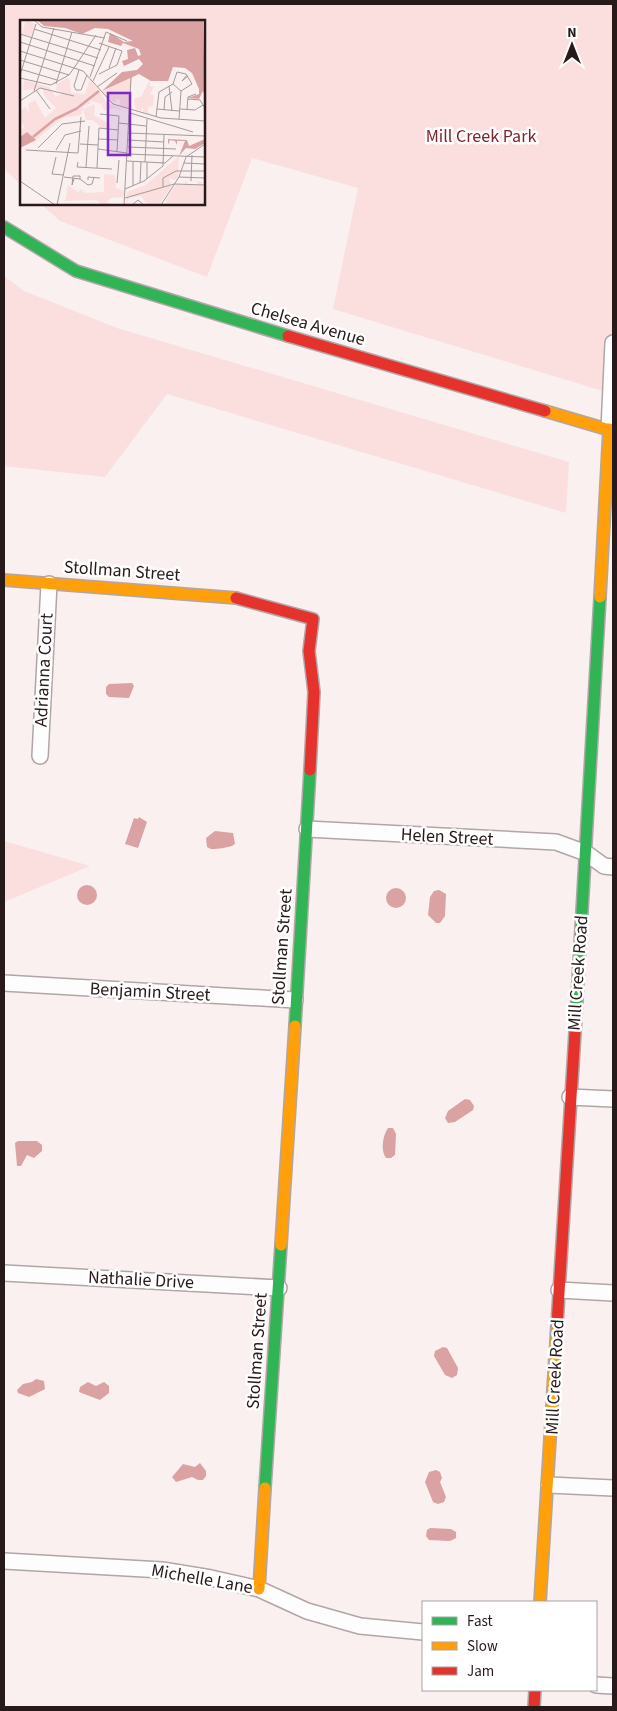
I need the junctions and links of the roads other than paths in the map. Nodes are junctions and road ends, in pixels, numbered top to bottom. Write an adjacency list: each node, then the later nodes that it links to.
1 (4, 227): 3 (street, Chelsea Avenue)
2 (613, 343): 3 (street, Mill Creek Road)
3 (611, 430): 4 (street, Mill Creek Road)
4 (608, 546): 9 (street, Mill Creek Road)
5 (4, 580): 6 (street, Stollman Street)
6 (49, 584): 7 (street, Adrianna Court); 8 (street, Stollman Street)
7 (40, 756)
8 (307, 830): 9 (street, Helen Street); 12 (street, Stollman Street)
9 (586, 853): 10 (street, Helen Street); 13 (street, Mill Creek Road)
10 (613, 867)
11 (4, 983): 12 (street, Benjamin Street)
12 (296, 1000): 16 (street, Stollman Street)
13 (570, 1097): 14 (street); 17 (street, Mill Creek Road)
14 (613, 1099)
15 (4, 1272): 16 (street, Nathalie Drive)
16 (279, 1288): 22 (street, Stollman Street)
17 (560, 1290): 18 (street); 19 (street, Mill Creek Road)
18 (613, 1292)
19 (548, 1485): 20 (street); 23 (street, Mill Creek Road)
20 (613, 1488)
21 (4, 1561): 22 (street, Michelle Lane)
22 (259, 1589): 24 (street, Michelle Lane)
23 (540, 1601)
24 (422, 1632)
25 (597, 1685): 26 (street)
26 (613, 1686)
27 (535, 1691): 28 (street)
28 (534, 1707)

